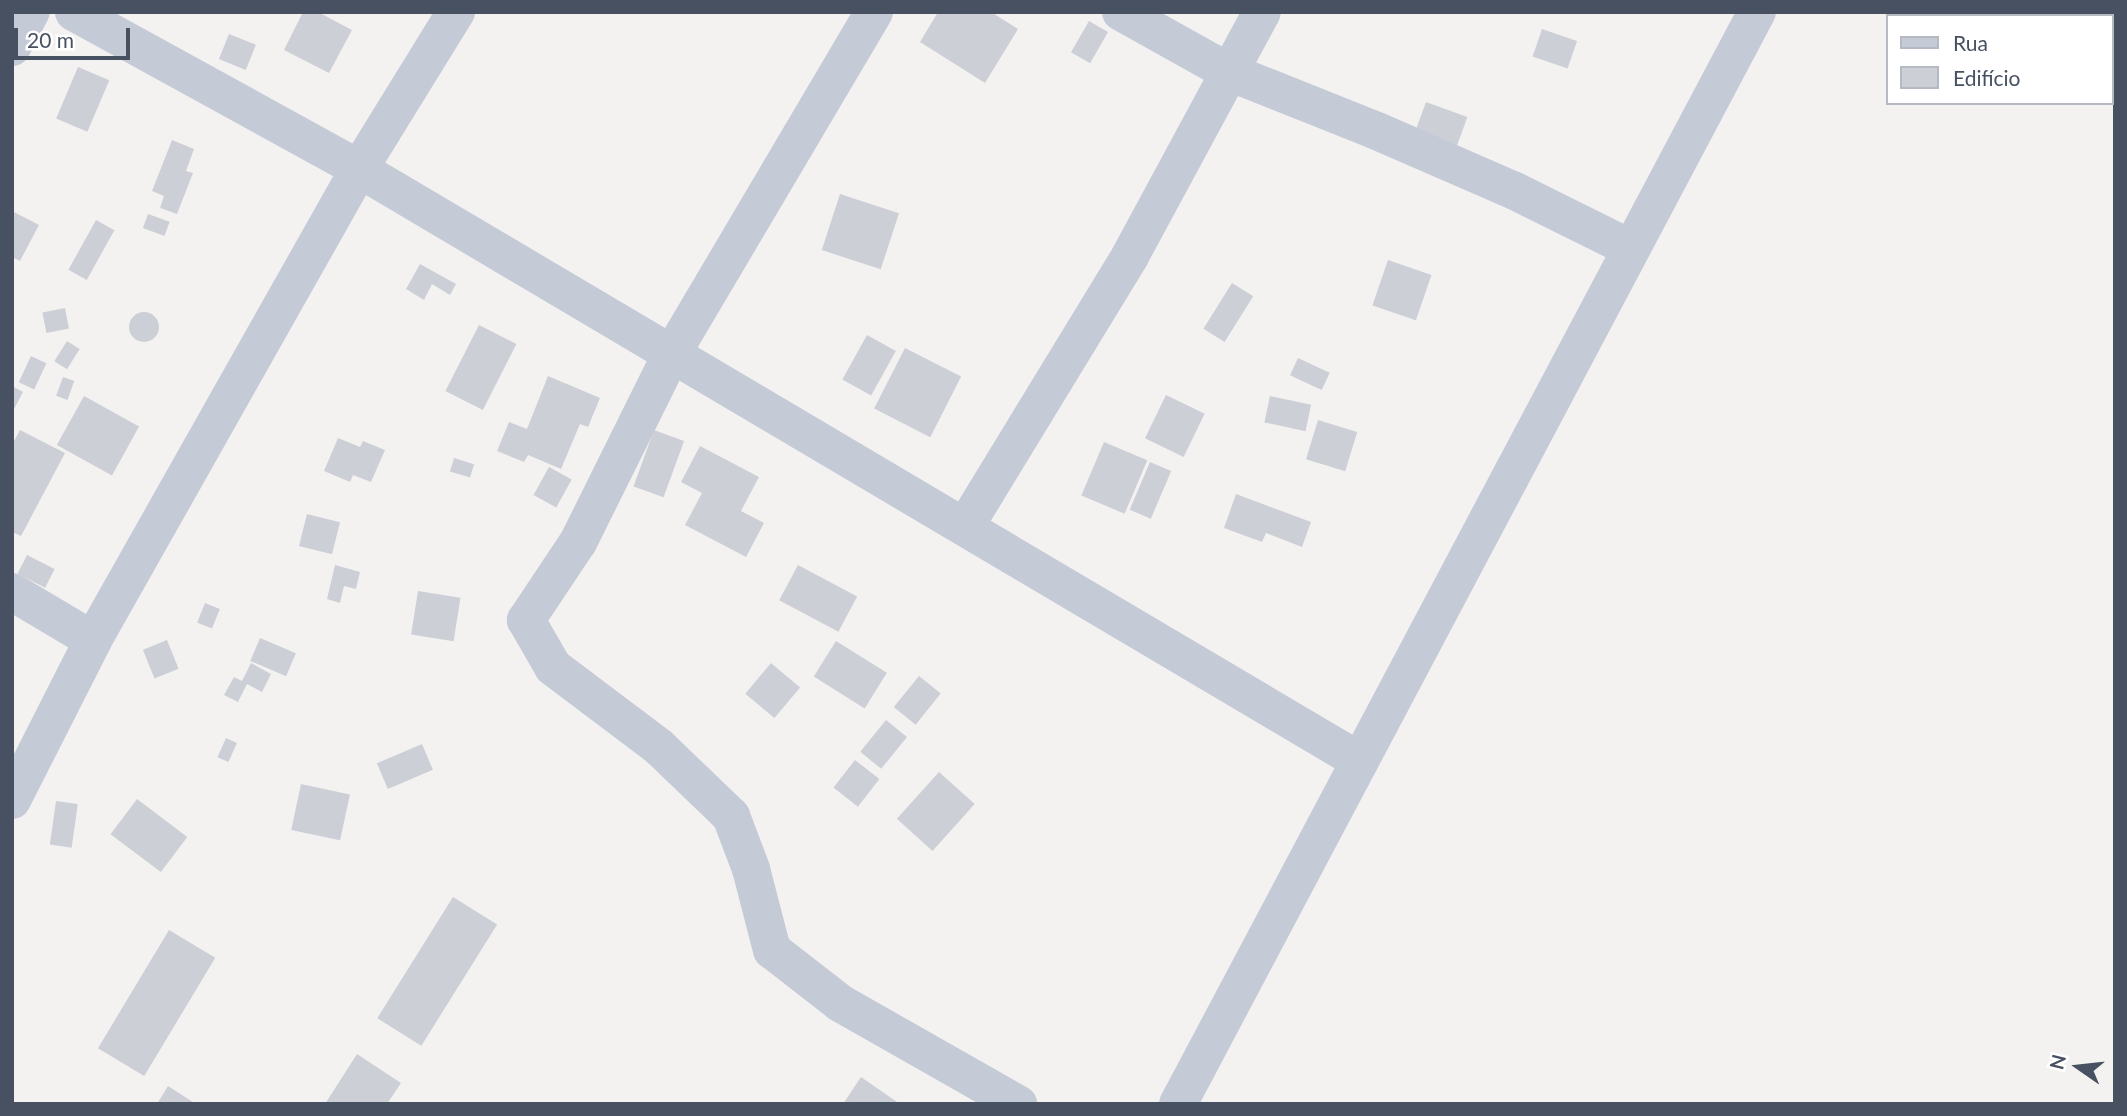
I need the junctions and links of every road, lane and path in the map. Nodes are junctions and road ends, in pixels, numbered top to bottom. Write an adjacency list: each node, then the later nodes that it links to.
1 (31, 12): 8 (street)
2 (74, 12): 10 (street)
3 (456, 12): 10 (street)
4 (874, 12): 12 (street)
5 (1121, 12): 9 (street)
6 (1262, 12): 9 (street)
7 (1757, 12): 11 (street)
8 (12, 47)
9 (1229, 72): 11 (street); 13 (street)
10 (359, 169): 12 (street); 15 (street)
11 (1630, 248): 16 (street)
12 (671, 355): 13 (street); 18 (street)
13 (966, 525): 16 (street)
14 (12, 592): 15 (street)
15 (93, 640): 17 (street)
16 (1358, 760): 19 (street)
17 (12, 800)
18 (1018, 1104)
19 (1178, 1104)

